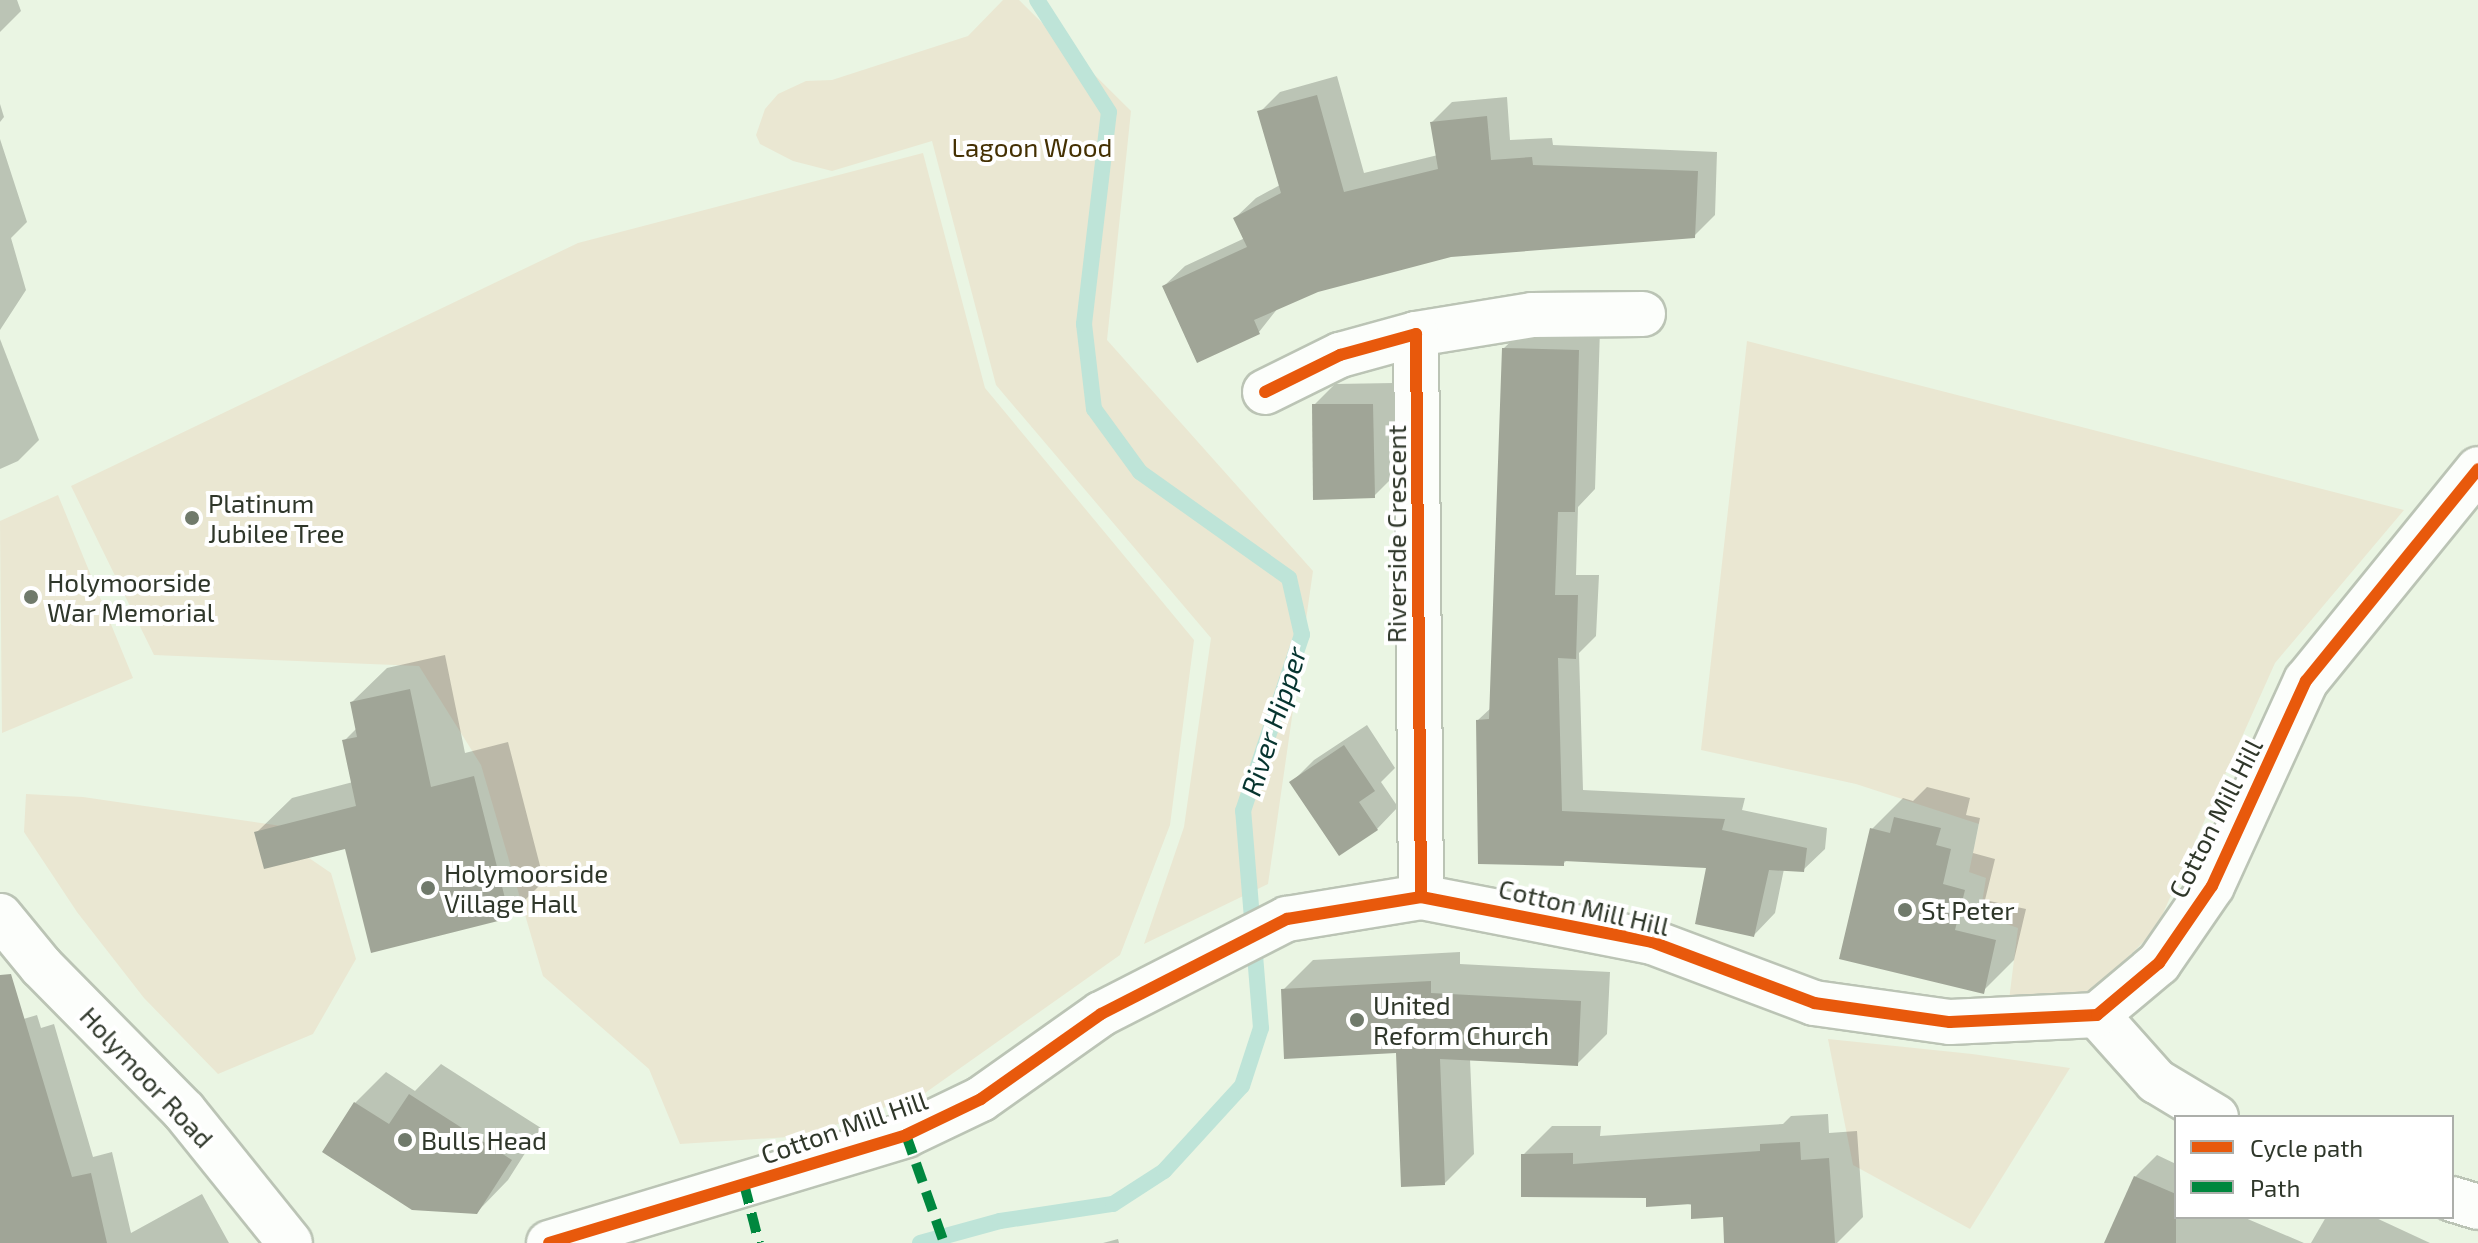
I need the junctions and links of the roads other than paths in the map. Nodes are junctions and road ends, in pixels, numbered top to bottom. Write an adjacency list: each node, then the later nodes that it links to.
1 (1643, 314): 2 (street)
2 (1416, 334): 3 (street); 5 (street, Riverside Crescent)
3 (1265, 392)
4 (2478, 469): 7 (street, Cotton Mill Hill)
5 (1421, 897): 7 (street, Cotton Mill Hill); 12 (street, Cotton Mill Hill)
6 (0, 916): 11 (street, Holymoor Road)
7 (2097, 1015): 8 (street)
8 (2213, 1115)
9 (2454, 1200): 10 (street)
10 (2478, 1207)
11 (290, 1243)
12 (549, 1243)

